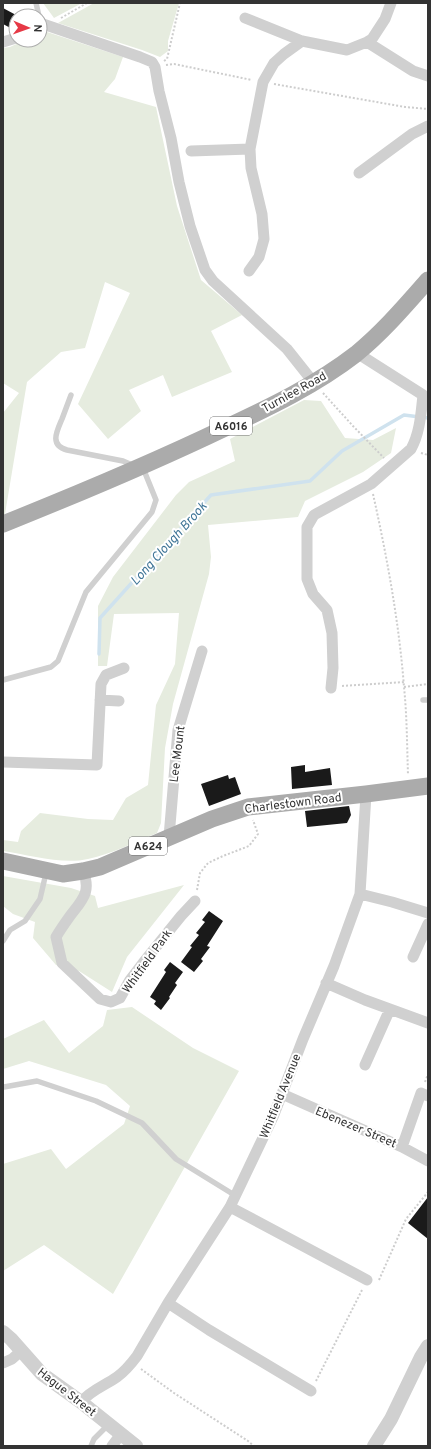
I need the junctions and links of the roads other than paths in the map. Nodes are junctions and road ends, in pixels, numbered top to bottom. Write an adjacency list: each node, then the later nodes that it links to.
1 (391, 3): 5 (street)
2 (245, 18): 4 (street)
3 (48, 25): 14 (street)
4 (302, 41): 5 (street); 8 (street)
5 (367, 42): 6 (street)
6 (428, 76)
7 (428, 126): 10 (street)
8 (250, 149): 9 (street); 11 (street)
9 (191, 151)
10 (359, 173)
11 (249, 270)
12 (428, 280): 13 (main road, Turnlee Road / A6016)
13 (356, 353): 14 (main road, Turnlee Road / A6016); 15 (street)
14 (314, 383): 17 (main road, Turnlee Road / A6016)
15 (425, 394): 22 (street)
16 (71, 395): 17 (lane)
17 (137, 468): 18 (main road, Turnlee Road / A6016); 21 (lane)
18 (3, 524)
19 (202, 650): 28 (street, Lee Mount)
20 (124, 668): 23 (street)
21 (3, 680)
22 (331, 688)
23 (100, 700): 24 (street); 25 (street)
24 (118, 701)
25 (3, 762)
26 (428, 786): 27 (main road, Charlestown Road / A624)
27 (366, 794): 28 (main road, Charlestown Road / A624); 32 (street, Whitfield Avenue)
28 (169, 837): 31 (main road, Charlestown Road / A624)
29 (3, 861): 30 (main road, Charlestown Road / A624)
30 (47, 871): 31 (main road, Charlestown Road / A624); 36 (lane)
31 (83, 872): 33 (street, Whitfield Park)
32 (360, 894): 34 (street); 38 (street, Whitfield Avenue)
33 (195, 901)
34 (428, 913)
35 (428, 924): 37 (street)
36 (3, 941)
37 (413, 957)
38 (326, 983): 39 (street); 43 (street, Whitfield Avenue)
39 (390, 1009): 40 (street); 41 (street)
40 (428, 1023)
41 (365, 1065)
42 (4, 1087): 47 (lane)
43 (282, 1094): 45 (street, Ebenezer Street); 47 (street, Whitfield Avenue)
44 (428, 1096): 45 (street)
45 (402, 1146): 46 (street, Ebenezer Street)
46 (428, 1161)
47 (236, 1196): 48 (street, Whitfield Avenue)
48 (230, 1207): 49 (street); 50 (street, Whitfield Avenue)
49 (367, 1280)
50 (168, 1303): 55 (street); 56 (street, Whitfield Avenue)
51 (3, 1332): 53 (street, Hague Street)
52 (428, 1346): 62 (street)
53 (21, 1351): 54 (street); 56 (street, Hague Street)
54 (3, 1363)
55 (311, 1391)
56 (81, 1402): 57 (street, Hague Street)
57 (109, 1424): 58 (street, Hague Street); 59 (lane)
58 (121, 1434): 60 (street); 61 (street, Hague Street)
59 (91, 1446)
60 (112, 1446)
61 (136, 1446)
62 (374, 1446)

